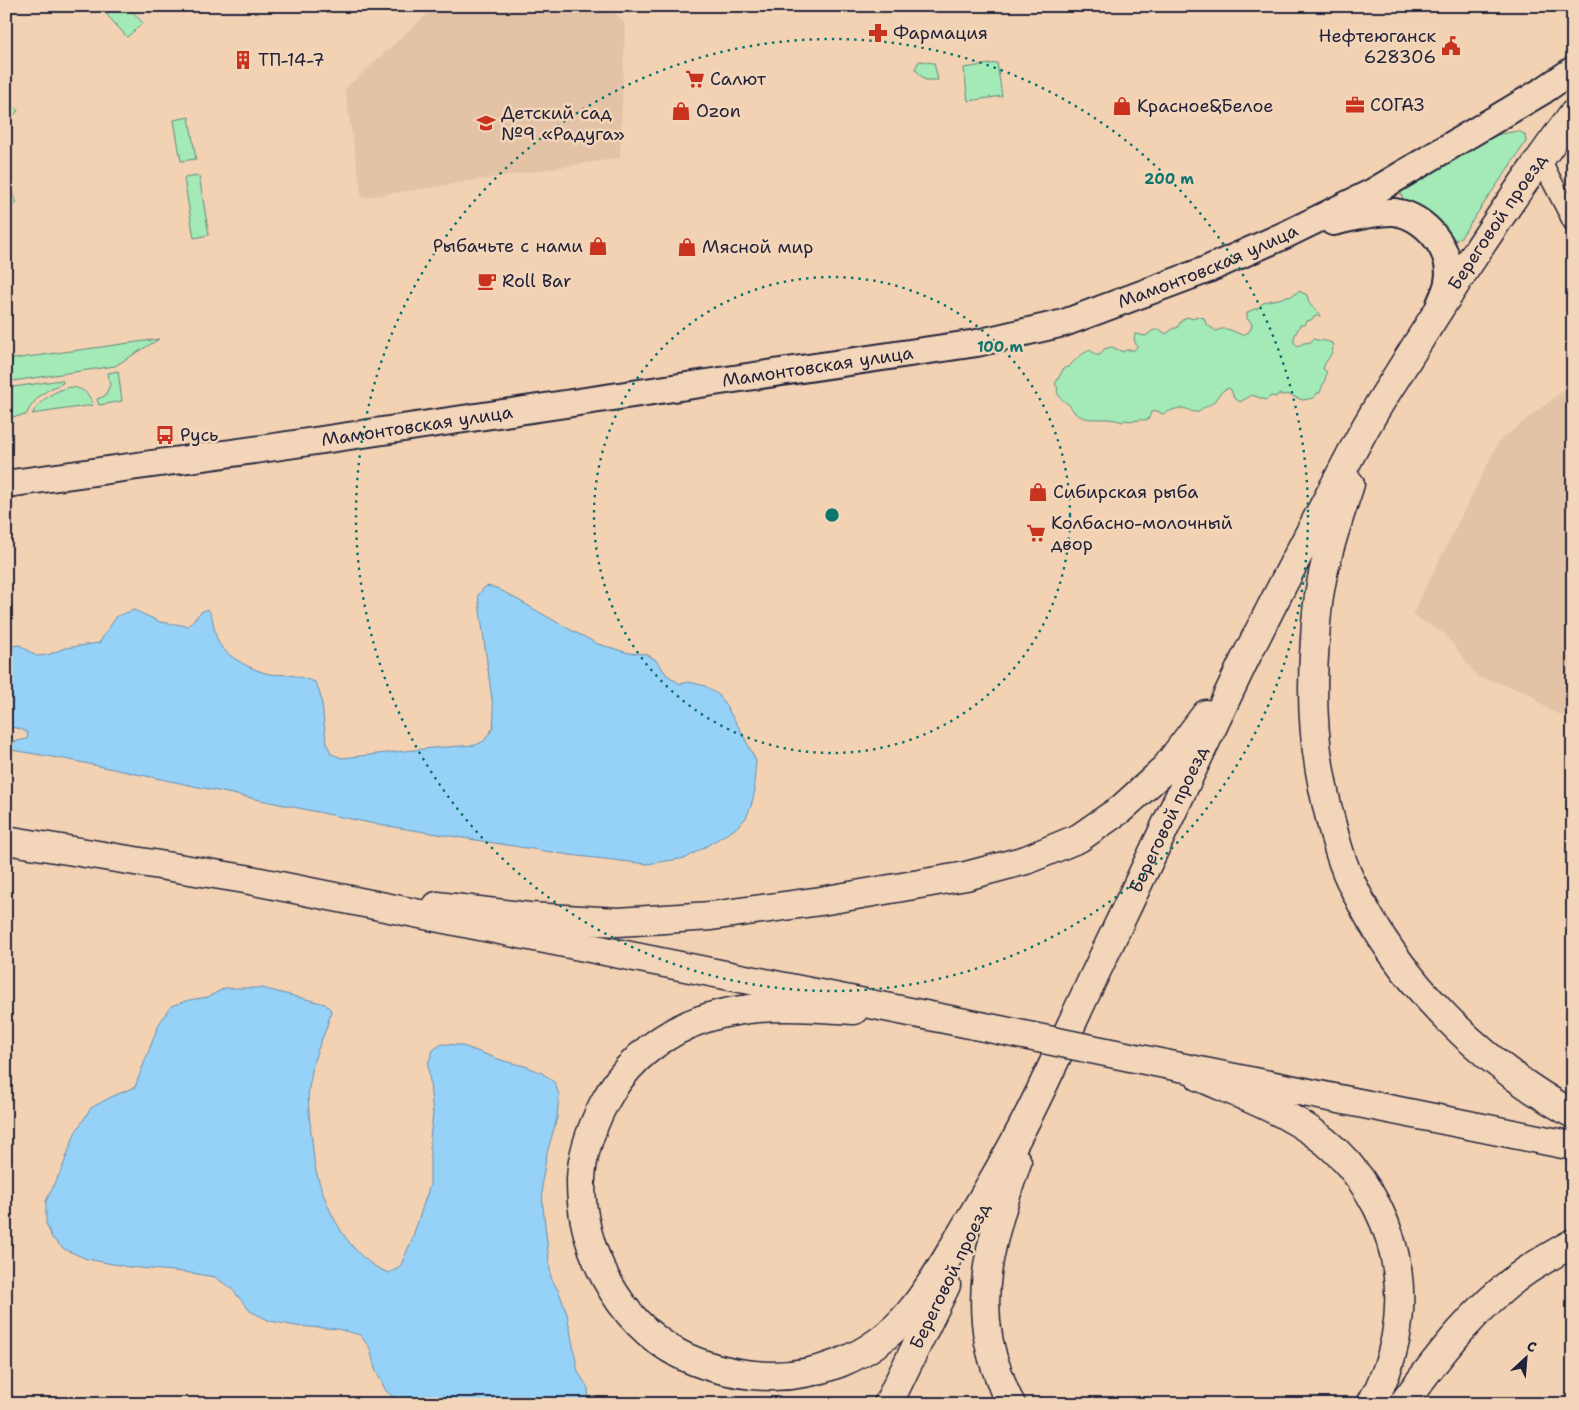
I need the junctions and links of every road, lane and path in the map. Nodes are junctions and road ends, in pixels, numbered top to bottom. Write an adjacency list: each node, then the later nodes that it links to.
1 (1573, 70): 5 (street, Мамонтовская улица)
2 (1573, 114): 3 (main road, Береговой проезд)
3 (1540, 158): 4 (street); 6 (main road, Береговой проезд)
4 (1573, 222)
5 (1302, 228): 6 (street); 8 (street, Мамонтовская улица)
6 (1440, 306): 7 (main road, Береговой проезд)
7 (1370, 418): 9 (main road, Береговой проезд); 17 (main road)
8 (6, 484)
9 (1244, 662): 13 (main road); 16 (main road, Береговой проезд)
10 (6, 822): 12 (main road)
11 (6, 840): 12 (main road)
12 (244, 879): 13 (main road)
13 (309, 891): 14 (main road)
14 (922, 1015): 15 (main road, bridge); 19 (main road)
15 (1176, 1066): 18 (main road); 23 (main road)
16 (1042, 1086): 19 (main road); 22 (main road)
17 (1573, 1114)
18 (1573, 1146)
19 (1011, 1149): 21 (main road, Береговой проезд)
20 (1573, 1243): 24 (main road)
21 (888, 1404)
22 (1011, 1404)
23 (1371, 1404)
24 (1402, 1404)

